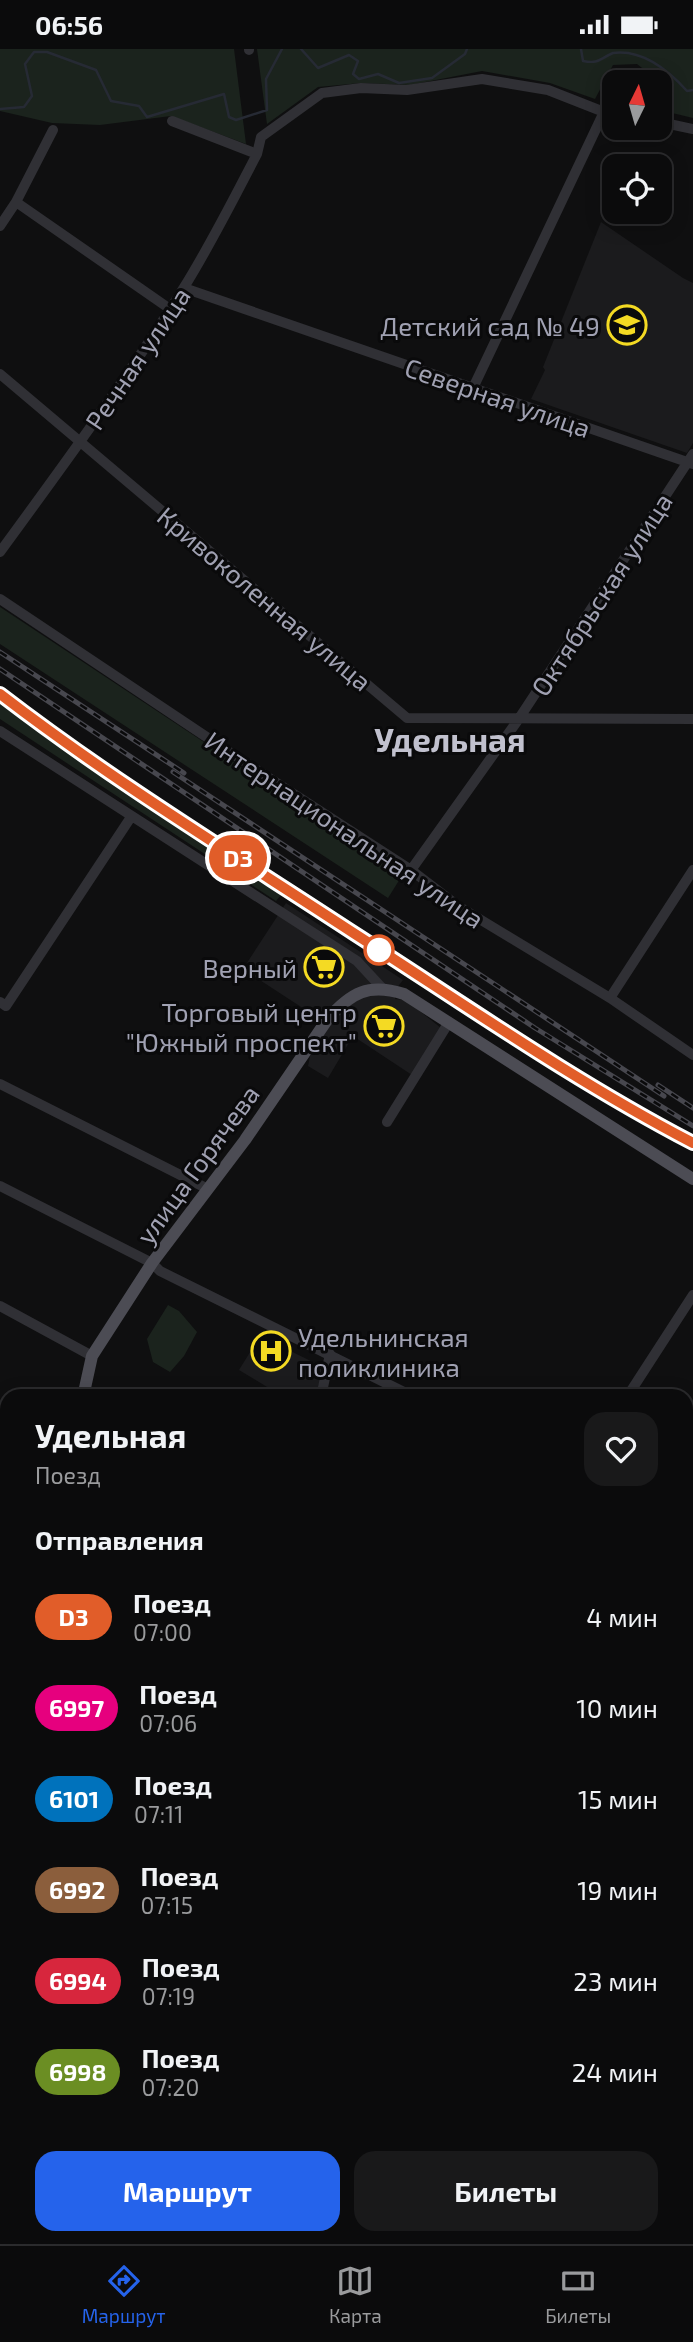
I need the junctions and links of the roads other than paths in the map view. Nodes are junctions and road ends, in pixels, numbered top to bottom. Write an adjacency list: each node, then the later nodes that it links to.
1 (602, 110): 7 (street, Речная улица)
2 (172, 121): 7 (street)
3 (672, 125): 5 (street)
4 (602, 127): 13 (street)
5 (693, 129)
6 (52, 130): 8 (street)
7 (257, 154): 10 (street, Речная улица)
8 (16, 202): 9 (street); 11 (street)
9 (0, 226)
10 (184, 288): 11 (street, Речная улица); 13 (street, Северная улица)
11 (170, 309): 14 (street, Речная улица)
12 (0, 374): 14 (street, Кривоколенная улица)
13 (473, 388): 15 (street, Северная улица)
14 (81, 442): 16 (street, Речная улица); 19 (street, Кривоколенная улица)
15 (691, 460): 19 (street, Октябрьская улица)
16 (0, 552)
17 (0, 599): 22 (street, Интернациональная улица)
18 (693, 719): 19 (street, Кривоколенная улица)
19 (518, 720): 22 (street, Октябрьская улица)
20 (0, 731): 21 (street)
21 (131, 817): 24 (street); 26 (street)
22 (411, 870): 25 (street, Интернациональная улица)
23 (693, 870): 25 (street)
24 (382, 988): 27 (main road); 33 (main road, улица Горячева)
25 (610, 998): 28 (street, Интернациональная улица)
26 (0, 1002)
27 (449, 1022): 30 (street); 31 (main road)
28 (693, 1055)
29 (0, 1084): 33 (street)
30 (387, 1122)
31 (693, 1179)
32 (0, 1186): 34 (street)
33 (208, 1189): 34 (main road, улица Горячева)
34 (152, 1263): 37 (street); 38 (main road, улица Горячева)
35 (693, 1295): 42 (street)
36 (0, 1306): 38 (street)
37 (330, 1354): 40 (street); 41 (street)
38 (92, 1356): 39 (main road, улица Горячева)
39 (85, 1389)
40 (323, 1389)
41 (398, 1389)
42 (632, 1389)

